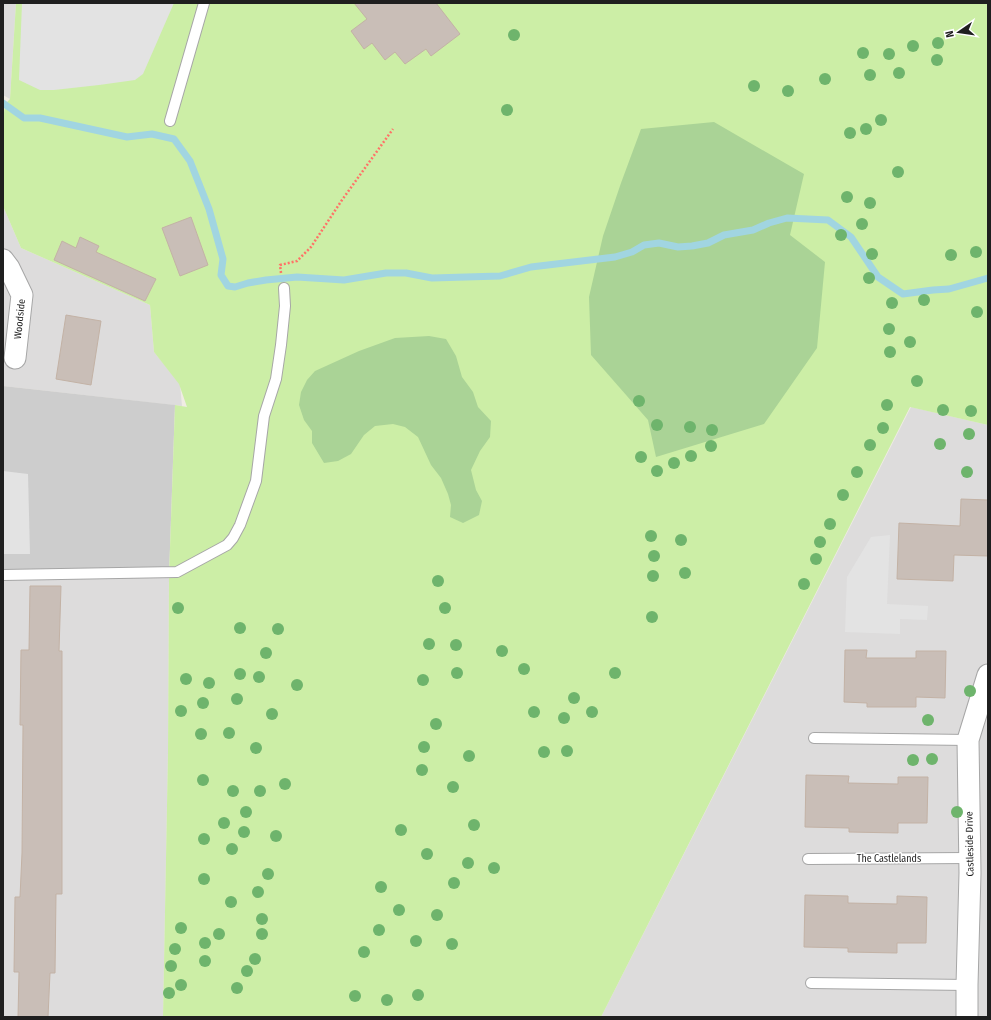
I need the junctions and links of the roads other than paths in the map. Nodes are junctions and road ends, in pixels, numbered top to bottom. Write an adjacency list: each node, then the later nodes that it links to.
1 (204, 3): 2 (lane)
2 (170, 121)
3 (3, 260): 5 (street, Woodside)
4 (284, 288): 6 (lane)
5 (15, 358)
6 (3, 575)
7 (988, 675): 9 (street, Castleside Drive)
8 (814, 738): 9 (lane)
9 (968, 740): 11 (street, Castleside Drive)
10 (808, 859): 11 (lane, The Castlelands)
11 (976, 868): 13 (street, Castleside Drive)
12 (811, 983): 13 (lane)
13 (966, 986): 14 (street, Castleside Drive)
14 (967, 1017)

